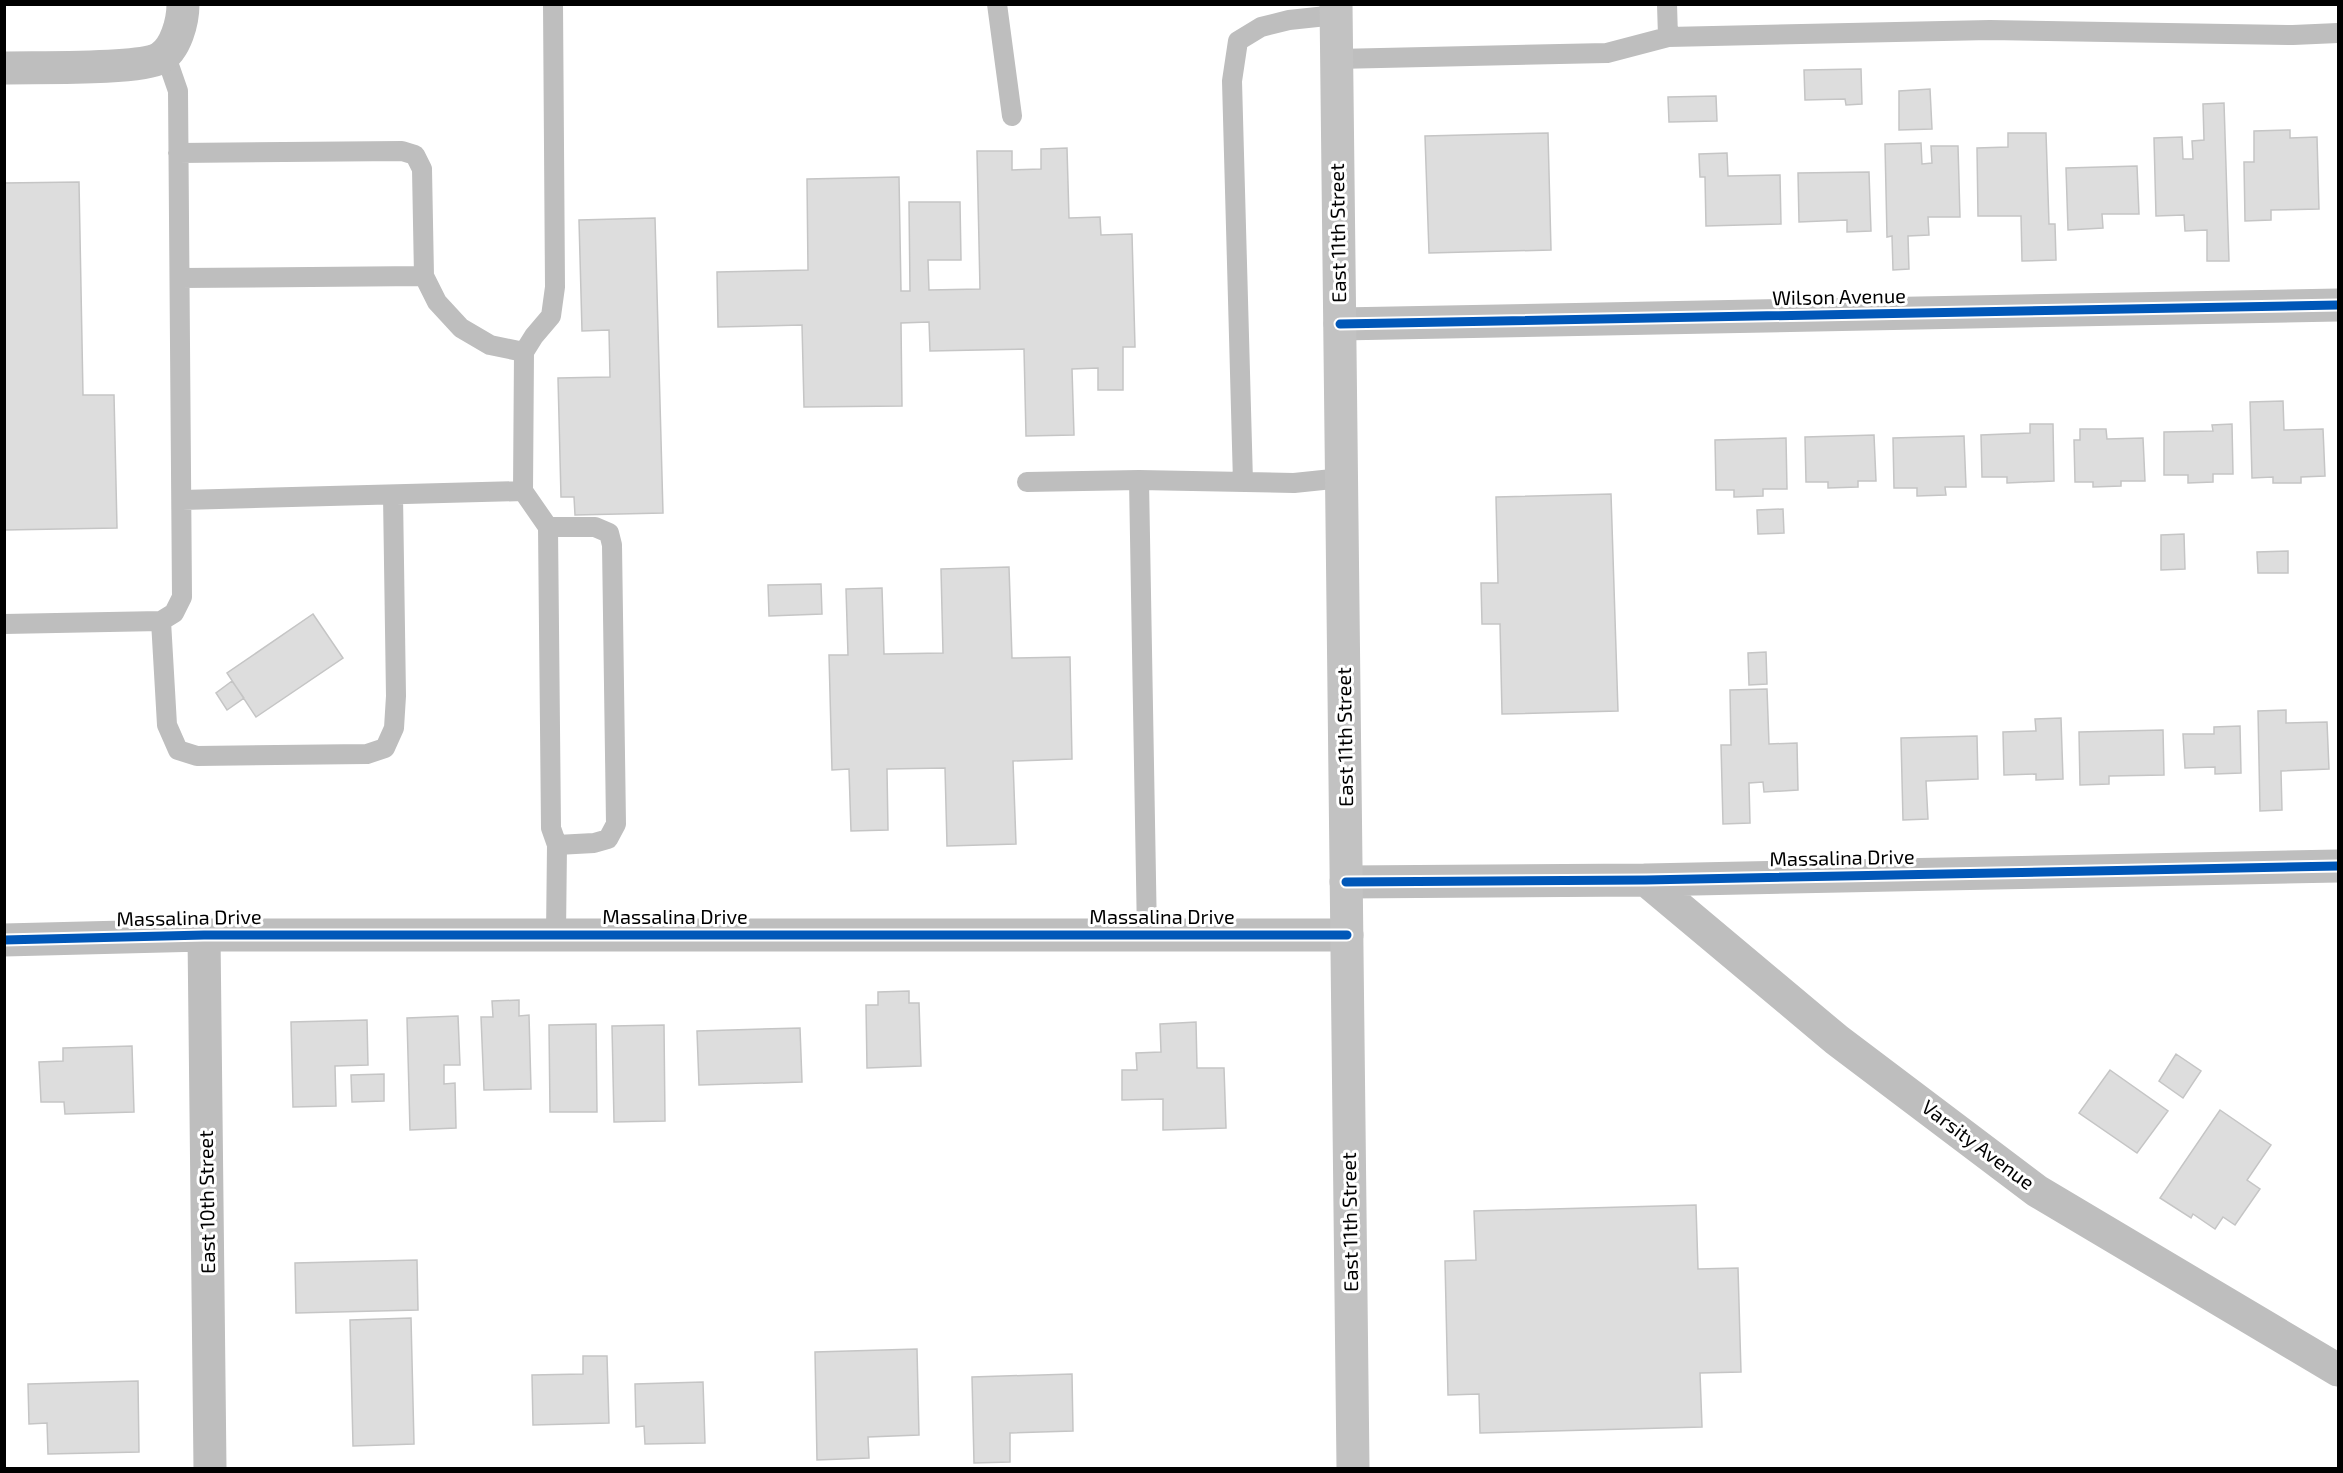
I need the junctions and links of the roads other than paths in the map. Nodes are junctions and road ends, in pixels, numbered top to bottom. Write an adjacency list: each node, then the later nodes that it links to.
1 (183, 4): 8 (street)
2 (553, 4): 17 (lane)
3 (997, 4): 11 (lane)
4 (1668, 4): 7 (lane)
5 (1336, 10): 9 (main road, East 11th Street); 21 (lane)
6 (2338, 33): 7 (lane)
7 (1668, 37): 9 (lane)
8 (166, 51): 10 (street); 12 (lane)
9 (1336, 59): 16 (main road, East 11th Street)
10 (4, 68)
11 (1012, 116)
12 (178, 153): 13 (lane); 14 (lane)
13 (424, 276): 14 (lane); 17 (lane)
14 (180, 278): 24 (lane)
15 (2338, 305): 16 (street, Wilson Avenue)
16 (1340, 324): 18 (main road, East 11th Street)
17 (524, 352): 22 (lane)
18 (1342, 478): 21 (lane); 31 (main road, East 11th Street)
19 (1139, 480): 20 (lane); 21 (lane); 32 (lane)
20 (1027, 482)
21 (1243, 482)
22 (523, 491): 23 (lane); 25 (lane)
23 (393, 495): 24 (lane); 26 (lane)
24 (182, 500): 26 (lane)
25 (549, 527): 28 (lane); 28 (lane)
26 (161, 621): 27 (lane)
27 (4, 624)
28 (556, 845): 34 (lane)
29 (2338, 866): 30 (street, Massalina Drive)
30 (1646, 880): 31 (street, Massalina Drive); 37 (street, Varsity Avenue)
31 (1346, 882): 35 (main road, East 11th Street)
32 (1147, 934): 34 (street, Massalina Drive); 35 (street, Massalina Drive)
33 (204, 935): 34 (street, Massalina Drive); 36 (street, Massalina Drive); 38 (street, East 10th Street)
34 (556, 935)
35 (1347, 935): 39 (main road, East 11th Street)
36 (4, 940)
37 (2338, 1370)
38 (210, 1468)
39 (1353, 1468)

